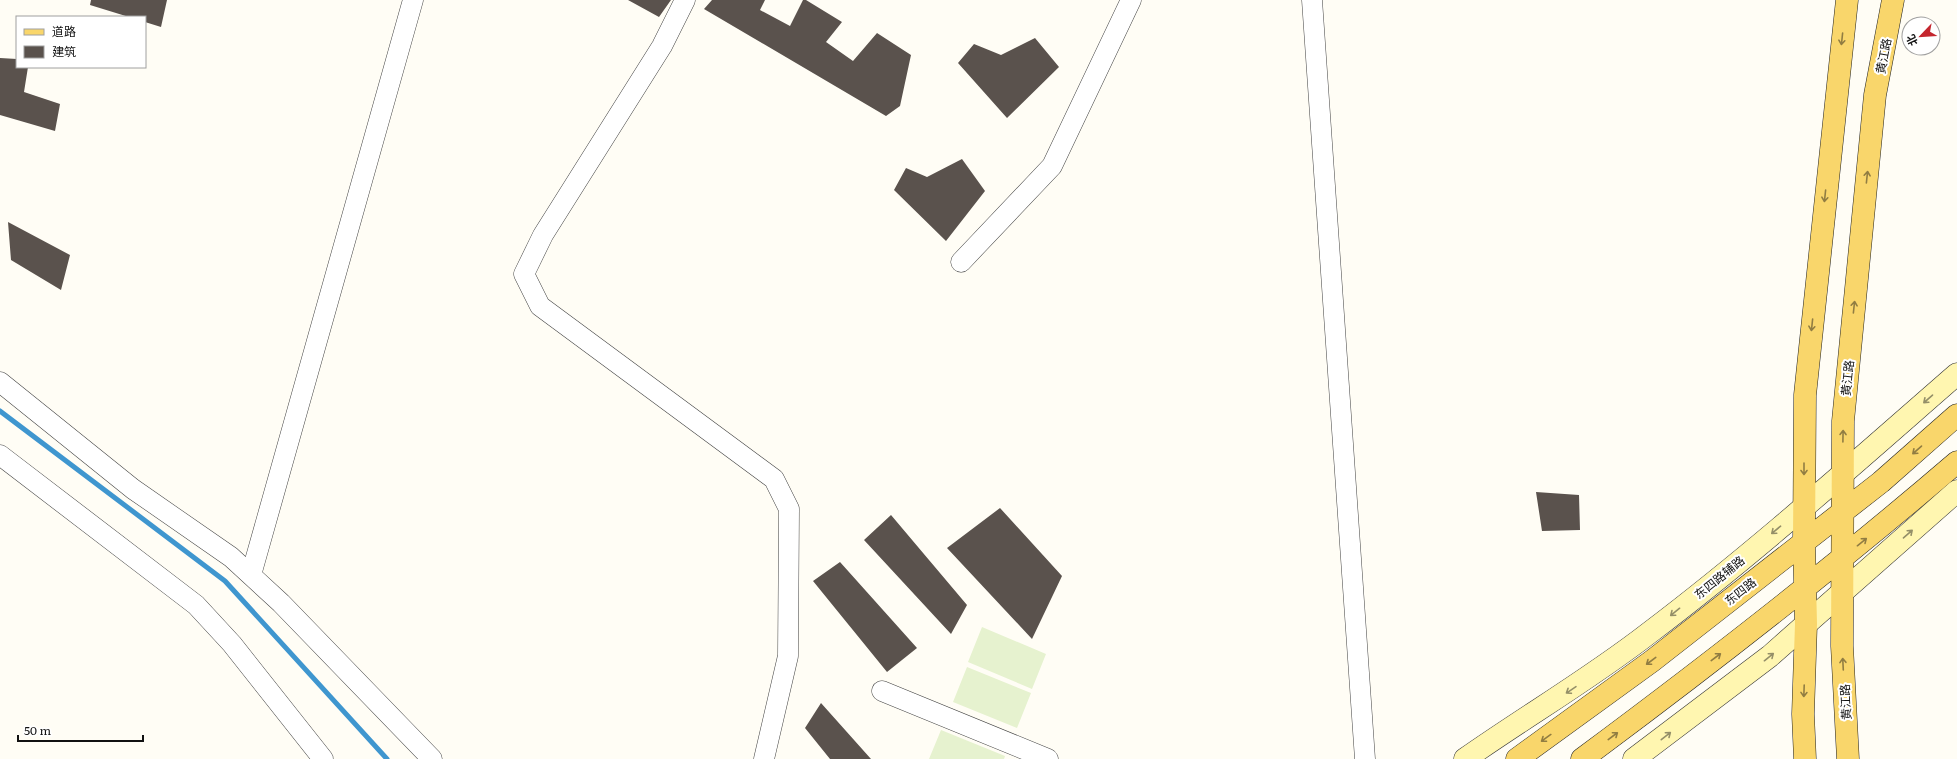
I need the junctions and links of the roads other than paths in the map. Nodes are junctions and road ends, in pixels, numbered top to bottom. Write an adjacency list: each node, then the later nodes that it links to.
1 (412, 0): 19 (street)
2 (685, 0): 26 (street)
3 (1131, 0): 7 (street)
4 (1312, 0): 28 (street)
5 (1846, 0): 15 (main road, one-way to 15)
6 (1893, 0): 13 (main road, 黄江路, one-way to 6)
7 (961, 262)
8 (1957, 374): 13 (main road, 东四路辅路, one-way to 13)
9 (0, 382): 19 (street)
10 (1957, 415): 16 (main road, 东四路, one-way to 16)
11 (0, 455): 24 (street)
12 (1957, 462): 18 (main road, one-way to 12)
13 (1842, 473): 15 (main road, 东四路辅路); 16 (main road, 黄江路)
14 (1957, 491): 21 (main road, one-way to 14)
15 (1804, 506): 17 (main road); 29 (main road, 东四路辅路, one-way to 29)
16 (1841, 512): 17 (main road, 东四路); 18 (main road, 黄江路)
17 (1804, 541): 20 (main road); 30 (main road, 东四路, one-way to 30)
18 (1841, 558): 20 (main road); 21 (main road, 黄江路)
19 (251, 575): 25 (street)
20 (1805, 588): 22 (main road); 31 (main road, one-way to 20)
21 (1842, 592): 22 (main road); 34 (main road, 黄江路, one-way to 21)
22 (1806, 624): 32 (main road, one-way to 22); 33 (main road, one-way to 33)
23 (882, 691): 27 (street)
24 (323, 759)
25 (432, 759)
26 (764, 759)
27 (1048, 759)
28 (1365, 759)
29 (1465, 759)
30 (1517, 759)
31 (1582, 759)
32 (1634, 759)
33 (1805, 759)
34 (1848, 759)

